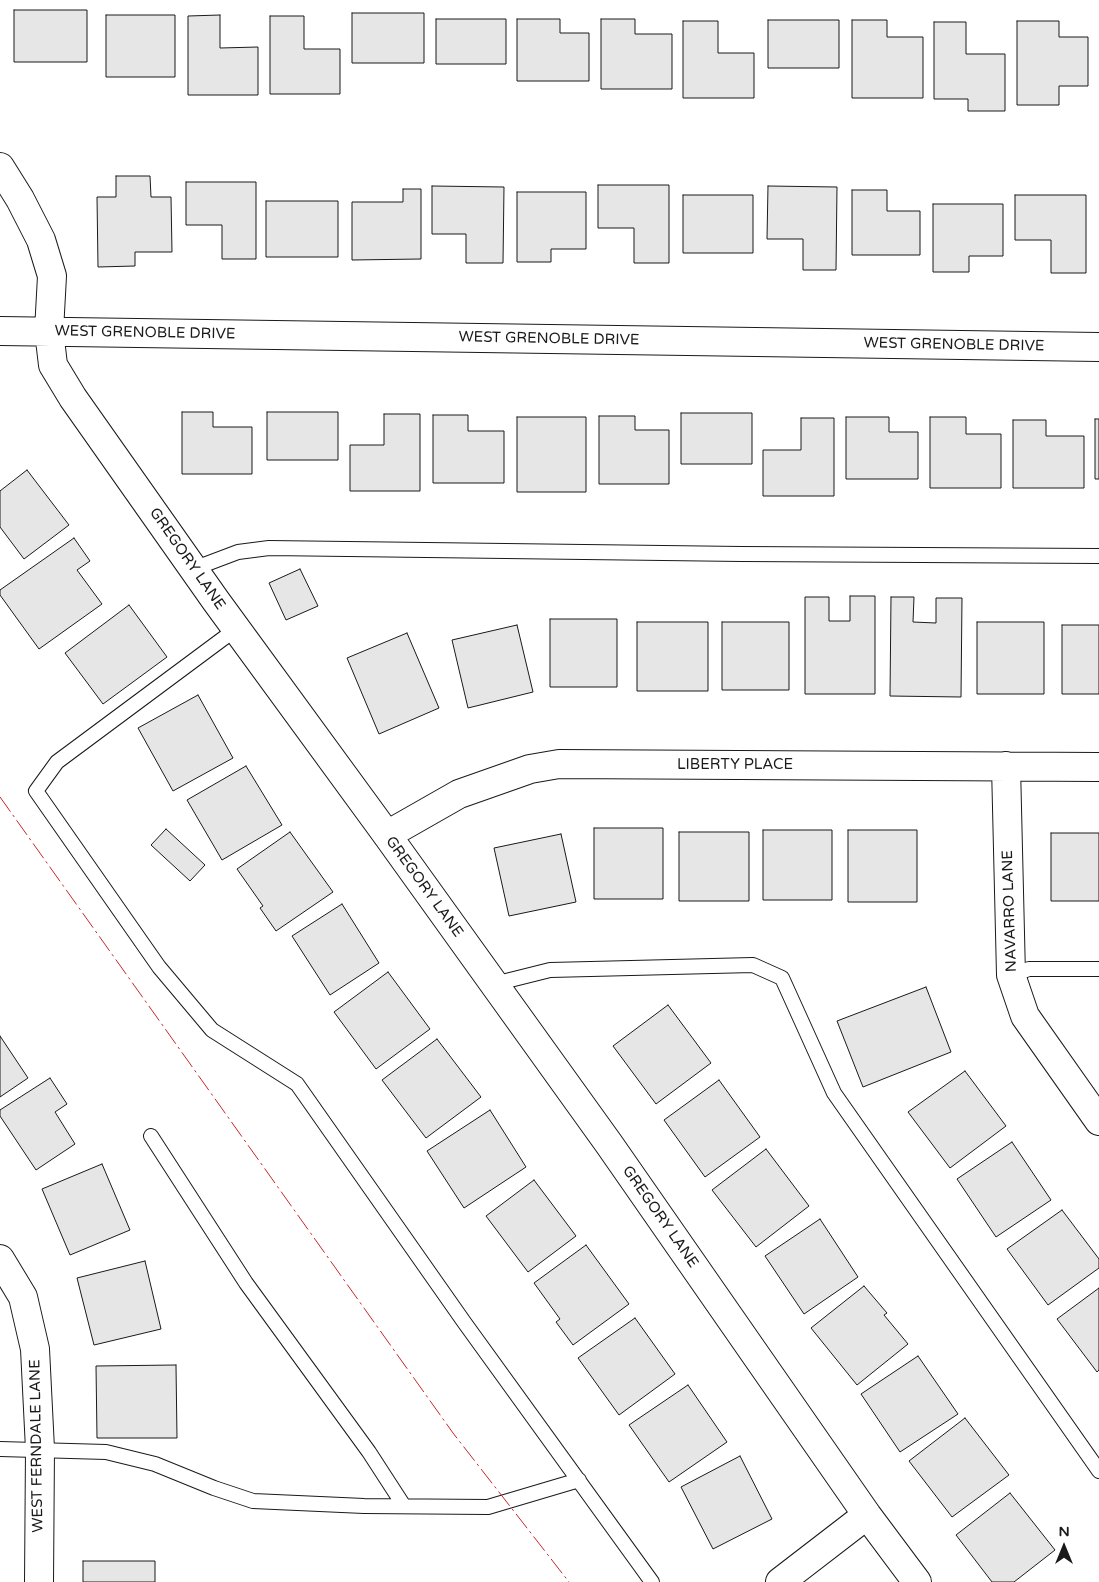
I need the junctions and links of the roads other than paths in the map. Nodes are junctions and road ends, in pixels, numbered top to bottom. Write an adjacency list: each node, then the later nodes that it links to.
1 (0, 166): 3 (street, GREGORY LANE)
2 (0, 331): 3 (street, WEST GRENOBLE DRIVE)
3 (49, 331): 4 (street, WEST GRENOBLE DRIVE); 6 (street, GREGORY LANE)
4 (1099, 347)
5 (1099, 556): 6 (lane)
6 (193, 568): 7 (street, GREGORY LANE)
7 (236, 629): 10 (street, GREGORY LANE); 20 (lane)
8 (1006, 766): 9 (street, LIBERTY PLACE); 10 (street, LIBERTY PLACE); 12 (street, NAVARRO LANE)
9 (1099, 767)
10 (387, 835): 13 (street, GREGORY LANE)
11 (1099, 969): 12 (lane)
12 (1011, 975): 14 (street, NAVARRO LANE)
13 (494, 984): 19 (lane); 22 (street, GREGORY LANE)
14 (1099, 1121)
15 (150, 1136): 21 (lane)
16 (0, 1259): 18 (street, WEST FERNDALE LANE)
17 (0, 1449): 18 (lane)
18 (40, 1449): 21 (lane); 23 (street, WEST FERNDALE LANE)
19 (1099, 1471)
20 (579, 1480): 21 (lane); 24 (lane)
21 (404, 1506)
22 (867, 1515): 25 (street); 26 (street, GREGORY LANE)
23 (39, 1582)
24 (652, 1582)
25 (780, 1582)
26 (917, 1582)

